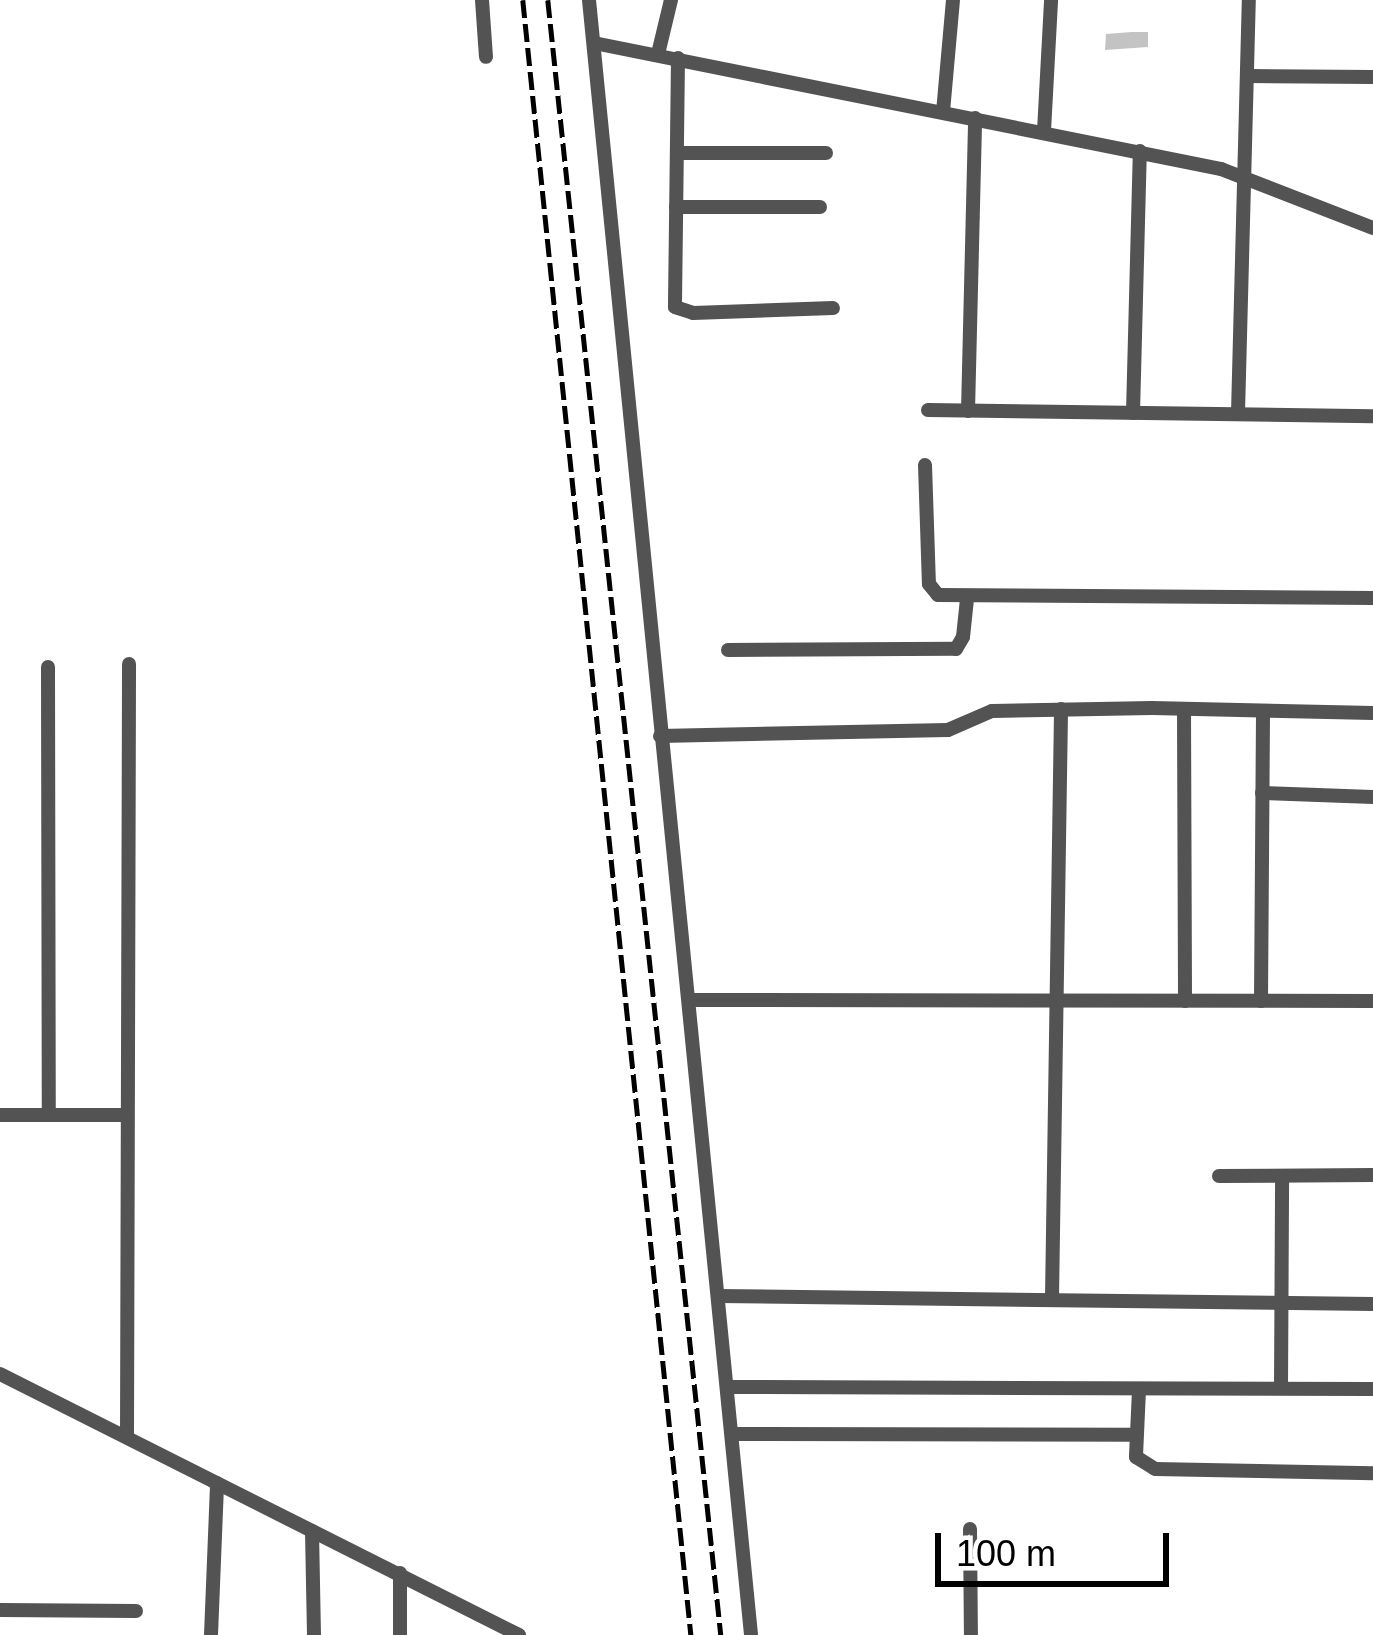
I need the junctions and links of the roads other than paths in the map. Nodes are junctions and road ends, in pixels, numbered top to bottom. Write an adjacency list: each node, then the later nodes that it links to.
1 (482, 0): 9 (street)
2 (589, 0): 7 (street)
3 (670, 0): 8 (street)
4 (953, 0): 13 (street)
5 (1051, 0): 15 (street)
6 (1250, 0): 11 (street)
7 (594, 44): 8 (street); 39 (street)
8 (658, 54): 10 (street)
9 (486, 57)
10 (678, 58): 13 (street); 17 (street)
11 (1249, 76): 12 (street); 19 (street)
12 (1373, 77)
13 (943, 112): 14 (street)
14 (975, 118): 15 (street); 25 (street)
15 (1044, 131): 16 (street)
16 (1140, 151): 19 (street); 26 (street)
17 (677, 154): 18 (street); 20 (street)
18 (826, 154)
19 (1246, 178): 22 (street); 27 (street)
20 (676, 207): 21 (street); 23 (street)
21 (820, 207)
22 (1373, 228)
23 (833, 308)
24 (928, 410): 25 (street)
25 (968, 411): 26 (street)
26 (1133, 413): 27 (street)
27 (1238, 413): 28 (street)
28 (1373, 416)
29 (925, 465): 30 (street)
30 (967, 598): 31 (street); 32 (street)
31 (1373, 598)
32 (728, 650)
33 (129, 664): 49 (street)
34 (48, 667): 48 (street)
35 (1184, 709): 36 (street); 37 (street); 44 (street)
36 (1061, 710): 39 (street); 43 (street)
37 (1263, 711): 38 (street); 40 (street)
38 (1373, 713)
39 (660, 736): 42 (street)
40 (1262, 793): 41 (street); 45 (street)
41 (1373, 797)
42 (690, 1000): 43 (street); 53 (street)
43 (1060, 1000): 44 (street); 54 (street)
44 (1185, 1001): 45 (street)
45 (1261, 1001): 46 (street)
46 (1373, 1001)
47 (0, 1115): 48 (street)
48 (49, 1115): 49 (street)
49 (126, 1115): 64 (street)
50 (1373, 1175): 52 (street)
51 (1220, 1176): 52 (street)
52 (1282, 1176): 55 (street)
53 (719, 1296): 54 (street); 58 (street)
54 (1052, 1298): 55 (street)
55 (1282, 1301): 56 (street); 59 (street)
56 (1373, 1304)
57 (0, 1374): 64 (street)
58 (728, 1388): 61 (street); 62 (street)
59 (1281, 1388): 60 (street); 61 (street)
60 (1373, 1389)
61 (1139, 1390): 63 (street)
62 (733, 1434): 63 (street); 76 (street)
63 (1136, 1435): 65 (street)
64 (127, 1437): 66 (street)
65 (1373, 1473)
66 (217, 1483): 68 (street); 72 (street)
67 (970, 1529): 77 (street)
68 (312, 1531): 69 (street); 73 (street)
69 (400, 1573): 74 (street); 75 (street)
70 (0, 1610): 71 (street)
71 (136, 1611)
72 (211, 1635)
73 (314, 1635)
74 (400, 1635)
75 (519, 1635)
76 (752, 1635)
77 (970, 1635)

